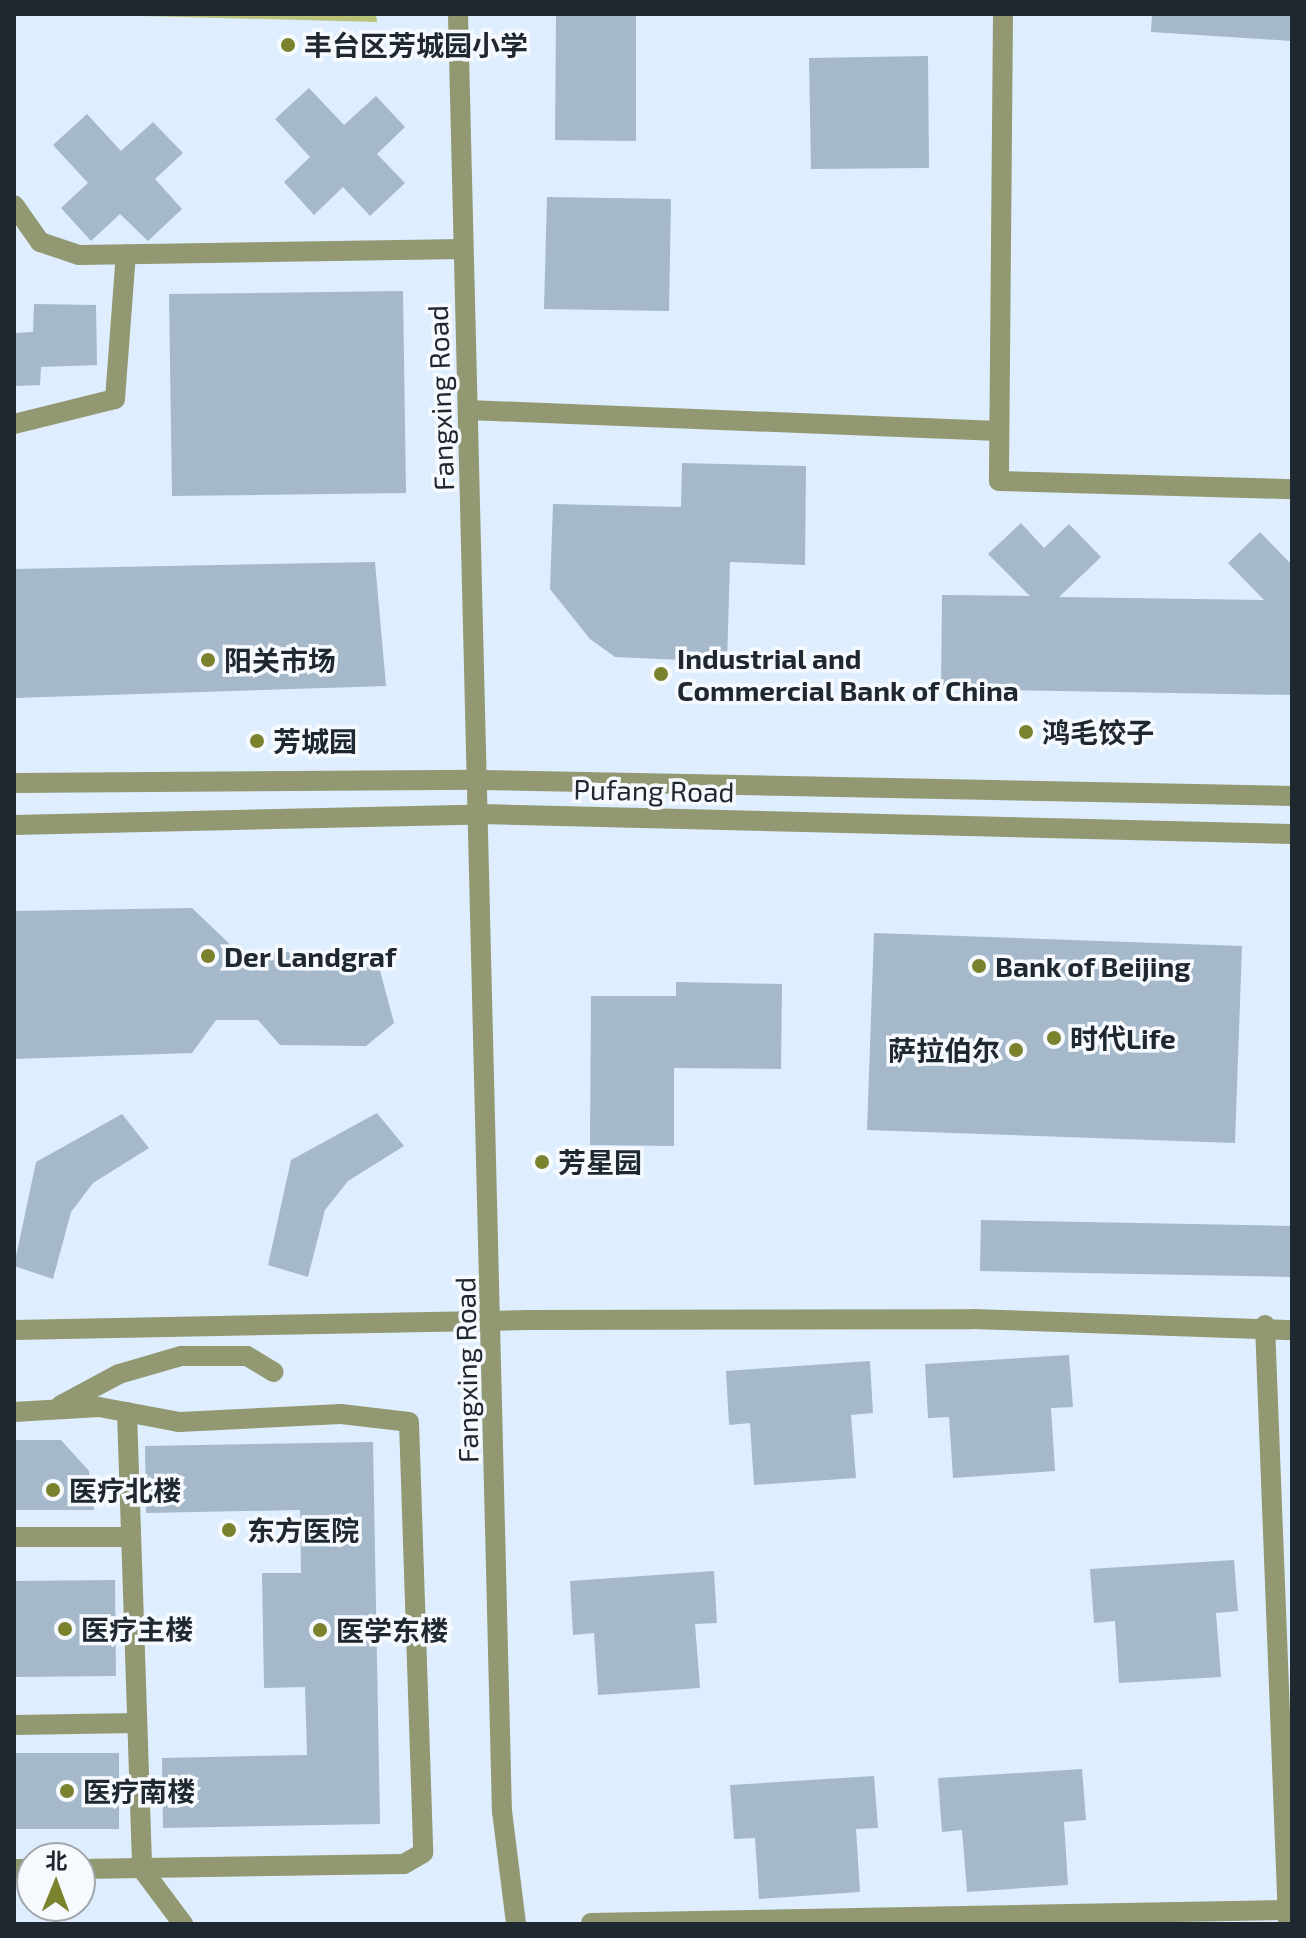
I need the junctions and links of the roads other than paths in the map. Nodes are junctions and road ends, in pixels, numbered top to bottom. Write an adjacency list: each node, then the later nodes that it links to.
1 (458, 14): 4 (street, Fangxing Road)
2 (1003, 14): 8 (street)
3 (14, 205): 5 (street)
4 (463, 249): 5 (street); 6 (street, Fangxing Road)
5 (126, 254): 7 (street)
6 (468, 410): 8 (street); 10 (street, Fangxing Road)
7 (14, 424)
8 (999, 431): 9 (street)
9 (1292, 489)
10 (480, 780): 11 (street, Pufang Road); 12 (street, Pufang Road); 13 (street, Fangxing Road)
11 (14, 783)
12 (1292, 796)
13 (481, 814): 14 (street, Pufang Road); 15 (street, Pufang Road); 16 (street, Fangxing Road)
14 (14, 825)
15 (1292, 834)
16 (494, 1320): 17 (street); 18 (street); 33 (street, Fangxing Road)
17 (1265, 1325): 19 (street); 30 (street)
18 (14, 1330)
19 (1292, 1330)
20 (274, 1372): 21 (street)
21 (55, 1408): 22 (street); 23 (street)
22 (14, 1412)
23 (127, 1412): 25 (street); 29 (street)
24 (14, 1537): 25 (street)
25 (131, 1537): 26 (street)
26 (137, 1723): 27 (street); 29 (street)
27 (14, 1725)
28 (96, 1869): 29 (street)
29 (142, 1869): 32 (street)
30 (1288, 1917): 31 (street)
31 (591, 1923)
32 (183, 1924)
33 (516, 1924)

